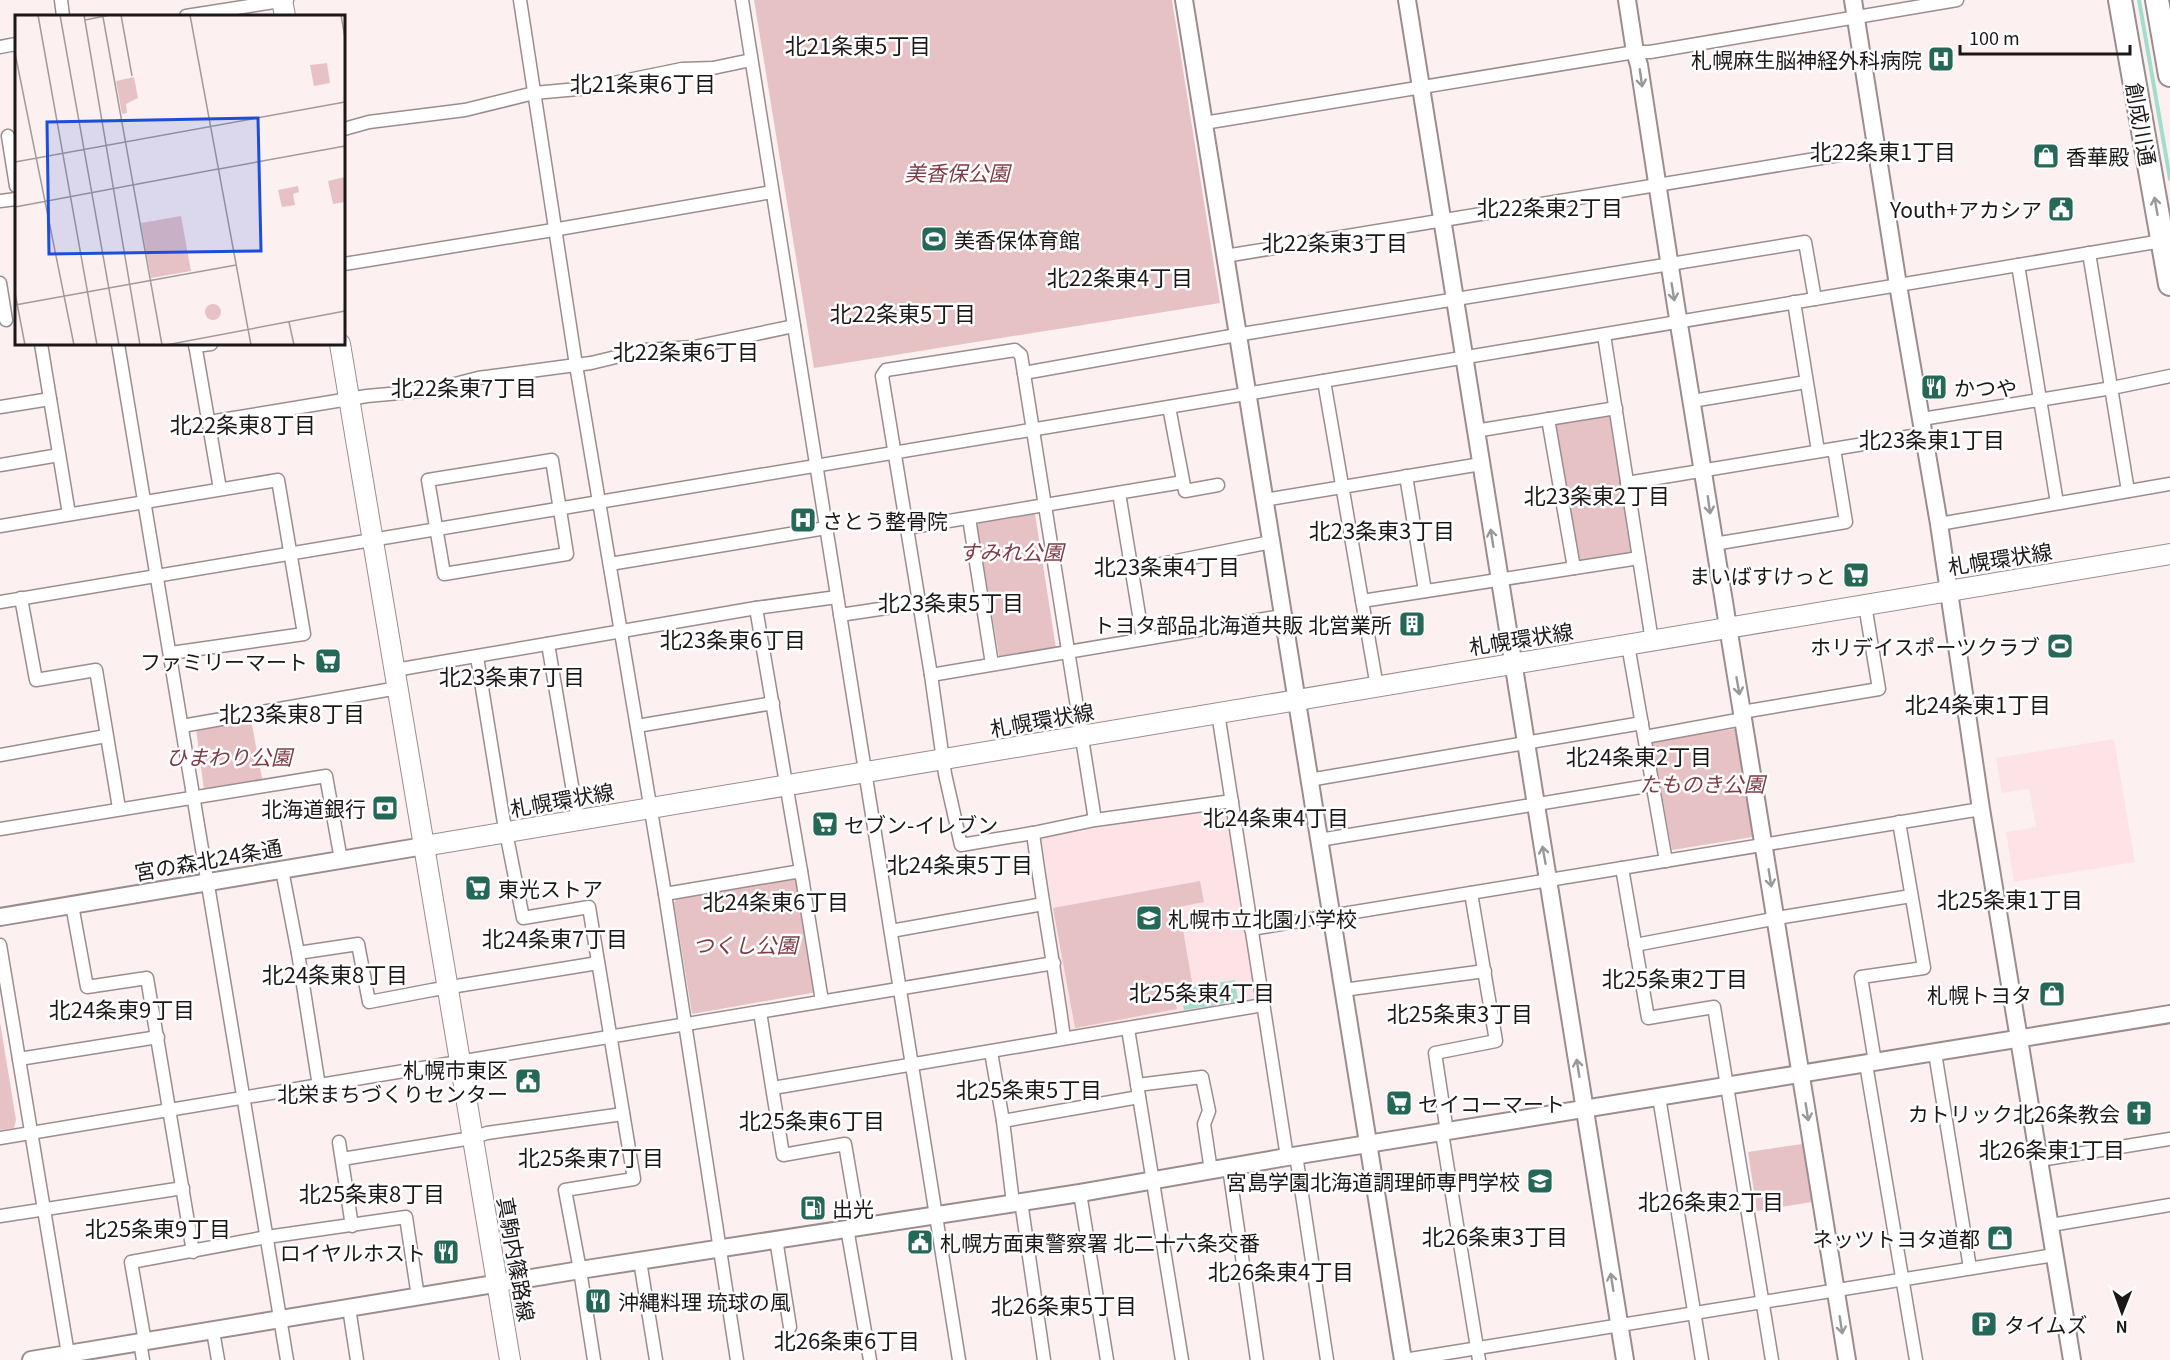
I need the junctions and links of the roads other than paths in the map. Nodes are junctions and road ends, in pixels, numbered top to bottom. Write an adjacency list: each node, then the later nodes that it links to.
1 (61, 0): 12 (street)
2 (284, 0): 13 (street); 14 (main road)
3 (520, 0): 22 (street)
4 (742, 0): 19 (street)
5 (1184, 0): 23 (street)
6 (1407, 0): 21 (street)
7 (1627, 0): 18 (street)
8 (1853, 0): 15 (street)
9 (1957, 0): 15 (street)
10 (2120, 0): 34 (highway, 創成川通, one-way to 10)
11 (2157, 0): 20 (highway, 創成川通)
12 (63, 15)
13 (200, 15)
14 (285, 15)
15 (1856, 17): 18 (street); 26 (street)
16 (15, 44): 17 (street)
17 (0, 47)
18 (1635, 52): 21 (street); 28 (street, one-way to 28)
19 (751, 60): 22 (street); 29 (street)
20 (2170, 75)
21 (1421, 88): 23 (street); 32 (street)
22 (534, 93): 24 (street); 33 (street)
23 (1204, 123): 36 (street)
24 (345, 129)
25 (8, 136): 27 (street)
26 (1876, 149): 28 (street); 42 (street)
27 (15, 180)
28 (1657, 186): 32 (street); 38 (street)
29 (772, 192): 33 (street); 48 (street)
30 (15, 199): 31 (street)
31 (0, 201)
32 (1442, 221): 36 (street); 43 (street)
33 (556, 230): 37 (street); 56 (street)
34 (2166, 241): 35 (street); 41 (highway, 創成川通)
35 (2089, 254): 39 (street); 61 (street)
36 (1225, 256): 49 (street)
37 (345, 264)
38 (1669, 264): 43 (street); 44 (street); 47 (street, one-way to 47)
39 (2018, 265): 42 (street); 64 (street)
40 (0, 283): 46 (street)
41 (2170, 284)
42 (1898, 285): 44 (street); 72 (street)
43 (1454, 299): 49 (street); 55 (street)
44 (1815, 299): 45 (street)
45 (1794, 302): 47 (street); 60 (street)
46 (7, 320)
47 (1678, 322): 50 (street); 66 (street)
48 (795, 327): 56 (street); 81 (street)
49 (1238, 335): 57 (street); 62 (street)
50 (1604, 335): 55 (street); 69 (street)
51 (42, 345): 63 (street)
52 (118, 345): 93 (street)
53 (195, 345): 71 (street)
54 (340, 345): 65 (main road)
55 (1463, 358): 59 (street); 74 (street)
56 (576, 365): 65 (street); 94 (street)
57 (1024, 373): 73 (street); 77 (street)
58 (2170, 376): 61 (street)
59 (1324, 381): 62 (street); 88 (street)
60 (1806, 382): 66 (street); 76 (street)
61 (2112, 388): 64 (street); 90 (street)
62 (1247, 394): 68 (street); 92 (street)
63 (50, 399): 67 (street); 78 (street)
64 (2041, 399): 72 (street); 95 (street)
65 (350, 400): 71 (street); 105 (main road)
66 (1692, 401): 82 (street)
67 (0, 407)
68 (1169, 407): 73 (street); 84 (street)
69 (1616, 408): 70 (street); 85 (street)
70 (1548, 419): 74 (street); 112 (street)
71 (209, 422): 89 (street)
72 (1923, 426): 75 (street); 100 (street)
73 (1032, 430): 77 (street); 96 (street)
74 (1475, 431): 79 (street)
75 (1834, 449): 76 (street); 107 (street)
76 (1818, 452): 82 (street)
77 (895, 453): 81 (street); 103 (street)
78 (60, 455): 80 (street); 98 (street)
79 (1480, 464): 83 (street); 115 (street, one-way to 79)
80 (0, 465)
81 (816, 466): 94 (street); 102 (street)
82 (1704, 470): 85 (street); 107 (street, one-way to 107)
83 (1406, 476): 88 (street); 116 (street)
84 (1183, 482): 87 (street); 91 (street)
85 (1627, 483): 110 (street)
86 (2170, 484): 90 (street)
87 (1218, 485)
88 (1343, 486): 92 (street); 120 (street)
89 (220, 489): 93 (street); 109 (street)
90 (2128, 491): 95 (street)
91 (1119, 493): 96 (street); 113 (street)
92 (1264, 500): 106 (street)
93 (144, 501): 98 (street); 114 (street)
94 (600, 502): 97 (street); 111 (street)
95 (2057, 503): 100 (street)
96 (1044, 506): 99 (street); 133 (street)
97 (560, 509): 104 (street); 104 (street); 104 (street)
98 (69, 514): 101 (street)
99 (969, 518): 103 (street); 136 (street)
100 (1939, 524): 117 (street)
101 (0, 526)
102 (826, 528): 111 (street); 118 (street)
103 (907, 528): 122 (street)
104 (436, 530): 105 (street)
105 (373, 541): 109 (street); 139 (main road)
106 (1271, 542): 113 (street); 126 (street)
107 (1714, 544): 127 (street)
108 (2170, 554): 117 (main road, 札幌環状線)
109 (291, 555): 114 (street); 134 (street)
110 (1639, 558): 112 (street); 130 (street)
111 (610, 564): 128 (street)
112 (1574, 568): 115 (street)
113 (1131, 570): 129 (street)
114 (158, 576): 119 (street); 134 (street)
115 (1499, 580): 116 (street); 137 (street)
116 (1425, 591): 120 (street)
117 (1950, 591): 123 (main road, 札幌環状線); 163 (street)
118 (837, 597): 124 (street); 125 (street)
119 (21, 598): 121 (street); 148 (street)
120 (1362, 601): 140 (street)
121 (0, 602)
122 (920, 603): 125 (street); 138 (street)
123 (1865, 605): 127 (main road, 札幌環状線); 144 (street)
124 (756, 608): 128 (street); 142 (street)
125 (840, 615): 154 (street)
126 (1282, 616): 129 (street); 141 (street)
127 (1728, 628): 130 (main road, 札幌環状線); 144 (street, one-way to 144)
128 (621, 633): 131 (street); 147 (street)
129 (1143, 639): 133 (street)
130 (1652, 641): 132 (main road, 札幌環状線)
131 (548, 644): 135 (street); 165 (street)
132 (1628, 645): 137 (main road, 札幌環状線); 145 (street)
133 (1067, 651): 136 (street); 149 (street)
134 (171, 653): 146 (street)
135 (477, 657): 139 (street); 168 (street)
136 (992, 664): 138 (street)
137 (1513, 664): 140 (main road, 札幌環状線); 151 (street)
138 (932, 675): 153 (street)
139 (396, 679): 146 (street); 172 (main road)
140 (1377, 687): 141 (main road, 札幌環状線)
141 (1296, 701): 143 (main road, 札幌環状線); 155 (street)
142 (773, 703): 147 (street); 156 (street)
143 (1218, 713): 149 (main road, 札幌環状線); 159 (street)
144 (1743, 716): 150 (street); 171 (street)
145 (1642, 723): 150 (street); 151 (street)
146 (182, 726): 158 (street)
147 (637, 726): 162 (street)
148 (106, 736): 152 (street); 161 (street)
149 (1081, 737): 153 (main road, 札幌環状線); 164 (street)
150 (1644, 737): 157 (street)
151 (1525, 743): 155 (street); 160 (street)
152 (0, 755)
153 (943, 760): 154 (main road, 札幌環状線); 169 (street)
154 (864, 773): 156 (main road, 札幌環状線); 189 (street)
155 (1309, 780): 170 (street)
156 (787, 785): 162 (main road, 札幌環状線); 177 (street)
157 (1653, 785): 160 (street); 174 (street)
158 (194, 797): 161 (street); 173 (street); 179 (street)
159 (1232, 801): 164 (street); 188 (street)
160 (1535, 805): 170 (street); 178 (street, one-way to 160)
161 (119, 808): 167 (street)
162 (650, 809): 165 (main road, 札幌環状線); 181 (street)
163 (1981, 809): 166 (street); 209 (street)
164 (1095, 820): 169 (street)
165 (578, 821): 168 (main road, 札幌環状線)
166 (1899, 822): 171 (street); 182 (street)
167 (0, 829)
168 (507, 832): 172 (main road, 札幌環状線); 193 (street)
169 (1033, 833): 183 (street)
170 (1319, 840): 185 (street)
171 (1764, 845): 174 (street); 187 (street, one-way to 187)
172 (424, 846): 173 (street, 宮の森北24条通); 196 (main road, 真駒内篠路線)
173 (341, 860): 176 (street, 宮の森北24条通)
174 (1666, 861): 175 (street)
175 (1622, 868): 178 (street); 191 (street)
176 (282, 870): 179 (street, 宮の森北24条通); 192 (street)
177 (801, 871): 181 (street); 199 (street)
178 (1548, 880): 180 (street); 223 (street, one-way to 178)
179 (209, 881): 184 (street, 宮の森北24条通); 222 (street)
180 (1471, 893): 185 (street); 195 (street)
181 (664, 894): 204 (street)
182 (1911, 896): 187 (street); 215 (street)
183 (1043, 904): 189 (street); 194 (street)
184 (72, 905): 186 (street, 宮の森北24条通); 206 (street)
185 (1332, 916): 188 (street); 198 (street)
186 (0, 917)
187 (1776, 920): 191 (street); 216 (street)
188 (1251, 929): 201 (street)
189 (891, 931): 197 (street)
190 (0, 945): 200 (street)
191 (1635, 945): 218 (street)
192 (298, 953): 196 (street); 217 (street)
193 (598, 963): 196 (street); 207 (street)
194 (1054, 963): 197 (street); 208 (street)
195 (1485, 971): 198 (street); 227 (street)
196 (448, 987): 213 (main road, 真駒内篠路線)
197 (900, 988): 199 (street); 214 (street)
198 (1343, 990): 233 (street)
199 (822, 1001): 202 (street)
200 (5, 1002): 212 (street)
201 (1263, 1005): 205 (street); 234 (street)
202 (760, 1012): 204 (street); 219 (street)
203 (2170, 1014): 209 (street)
204 (684, 1024): 207 (street); 252 (street)
205 (1128, 1029): 208 (street); 220 (street)
206 (158, 1037): 212 (street); 224 (street)
207 (610, 1037): 213 (street); 225 (street)
208 (1064, 1038): 210 (street)
209 (2019, 1039): 211 (street); 236 (street)
210 (991, 1052): 214 (street); 226 (street)
211 (1935, 1053): 215 (street); 256 (street)
212 (19, 1059): 228 (street)
213 (460, 1062): 217 (street); 230 (main road, 真駒内篠路線)
214 (912, 1063): 219 (street); 245 (street)
215 (1871, 1063): 216 (street); 258 (street)
216 (1800, 1074): 218 (street); 260 (street, one-way to 260)
217 (319, 1086): 222 (street)
218 (1727, 1086): 221 (street); 262 (street)
219 (773, 1088): 249 (street)
220 (1138, 1091): 226 (street); 238 (street); 239 (street)
221 (1659, 1097): 223 (street); 264 (street)
222 (244, 1098): 224 (street); 250 (street)
223 (1585, 1109): 227 (street); 266 (street, one-way to 223)
224 (168, 1111): 228 (street); 240 (street)
225 (623, 1114): 230 (street); 257 (street)
226 (1002, 1121): 242 (street)
227 (1445, 1132): 233 (street); 270 (street)
228 (31, 1133): 229 (street); 244 (street)
229 (0, 1138)
230 (472, 1138): 235 (street); 259 (main road, 真駒内篠路線)
231 (2170, 1139): 236 (street)
232 (339, 1142): 235 (street)
233 (1369, 1144): 234 (street); 288 (street)
234 (1292, 1156): 237 (street); 287 (street)
235 (342, 1160): 248 (street)
236 (2040, 1161): 247 (street)
237 (1229, 1168): 238 (street); 286 (street)
238 (1211, 1171): 239 (street)
239 (1153, 1180): 241 (street); 285 (street)
240 (183, 1188): 244 (street); 253 (street)
241 (1080, 1193): 242 (street); 284 (street)
242 (1017, 1202): 245 (street); 283 (street)
243 (2170, 1205): 247 (street)
244 (44, 1210): 246 (street); 271 (street)
245 (937, 1215): 249 (street); 282 (street)
246 (0, 1216)
247 (2051, 1225): 254 (street)
248 (352, 1226): 250 (street); 261 (street)
249 (853, 1227): 251 (street); 281 (street)
250 (267, 1237): 253 (street); 265 (street)
251 (776, 1239): 252 (street); 267 (street)
252 (720, 1248): 255 (street); 280 (street)
253 (193, 1252): 269 (street)
254 (2054, 1255): 256 (street); 294 (street)
255 (640, 1261): 257 (street); 279 (street)
256 (1970, 1268): 258 (street)
257 (580, 1270): 259 (street); 278 (street)
258 (1902, 1279): 260 (street); 293 (street)
259 (497, 1285): 261 (street); 277 (main road, 真駒内篠路線)
260 (1836, 1289): 262 (street); 292 (street, one-way to 292)
261 (418, 1298): 263 (street)
262 (1762, 1301): 264 (street); 291 (street)
263 (349, 1308): 265 (street); 276 (street)
264 (1693, 1313): 266 (street); 290 (street)
265 (281, 1320): 268 (street); 275 (street)
266 (1619, 1325): 270 (street); 289 (street)
267 (790, 1327)
268 (213, 1331): 269 (street); 274 (street)
269 (142, 1342): 271 (street); 273 (street)
270 (1478, 1354): 288 (street)
271 (68, 1357): 272 (street)
272 (32, 1360)
273 (143, 1360)
274 (218, 1360)
275 (287, 1360)
276 (357, 1360)
277 (510, 1360)
278 (594, 1360)
279 (656, 1360)
280 (737, 1360)
281 (870, 1360)
282 (959, 1360)
283 (1044, 1360)
284 (1107, 1360)
285 (1182, 1360)
286 (1257, 1360)
287 (1327, 1360)
288 (1403, 1360)
289 (1625, 1360)
290 (1701, 1360)
291 (1772, 1360)
292 (1847, 1360)
293 (1916, 1360)
294 (2072, 1360)

